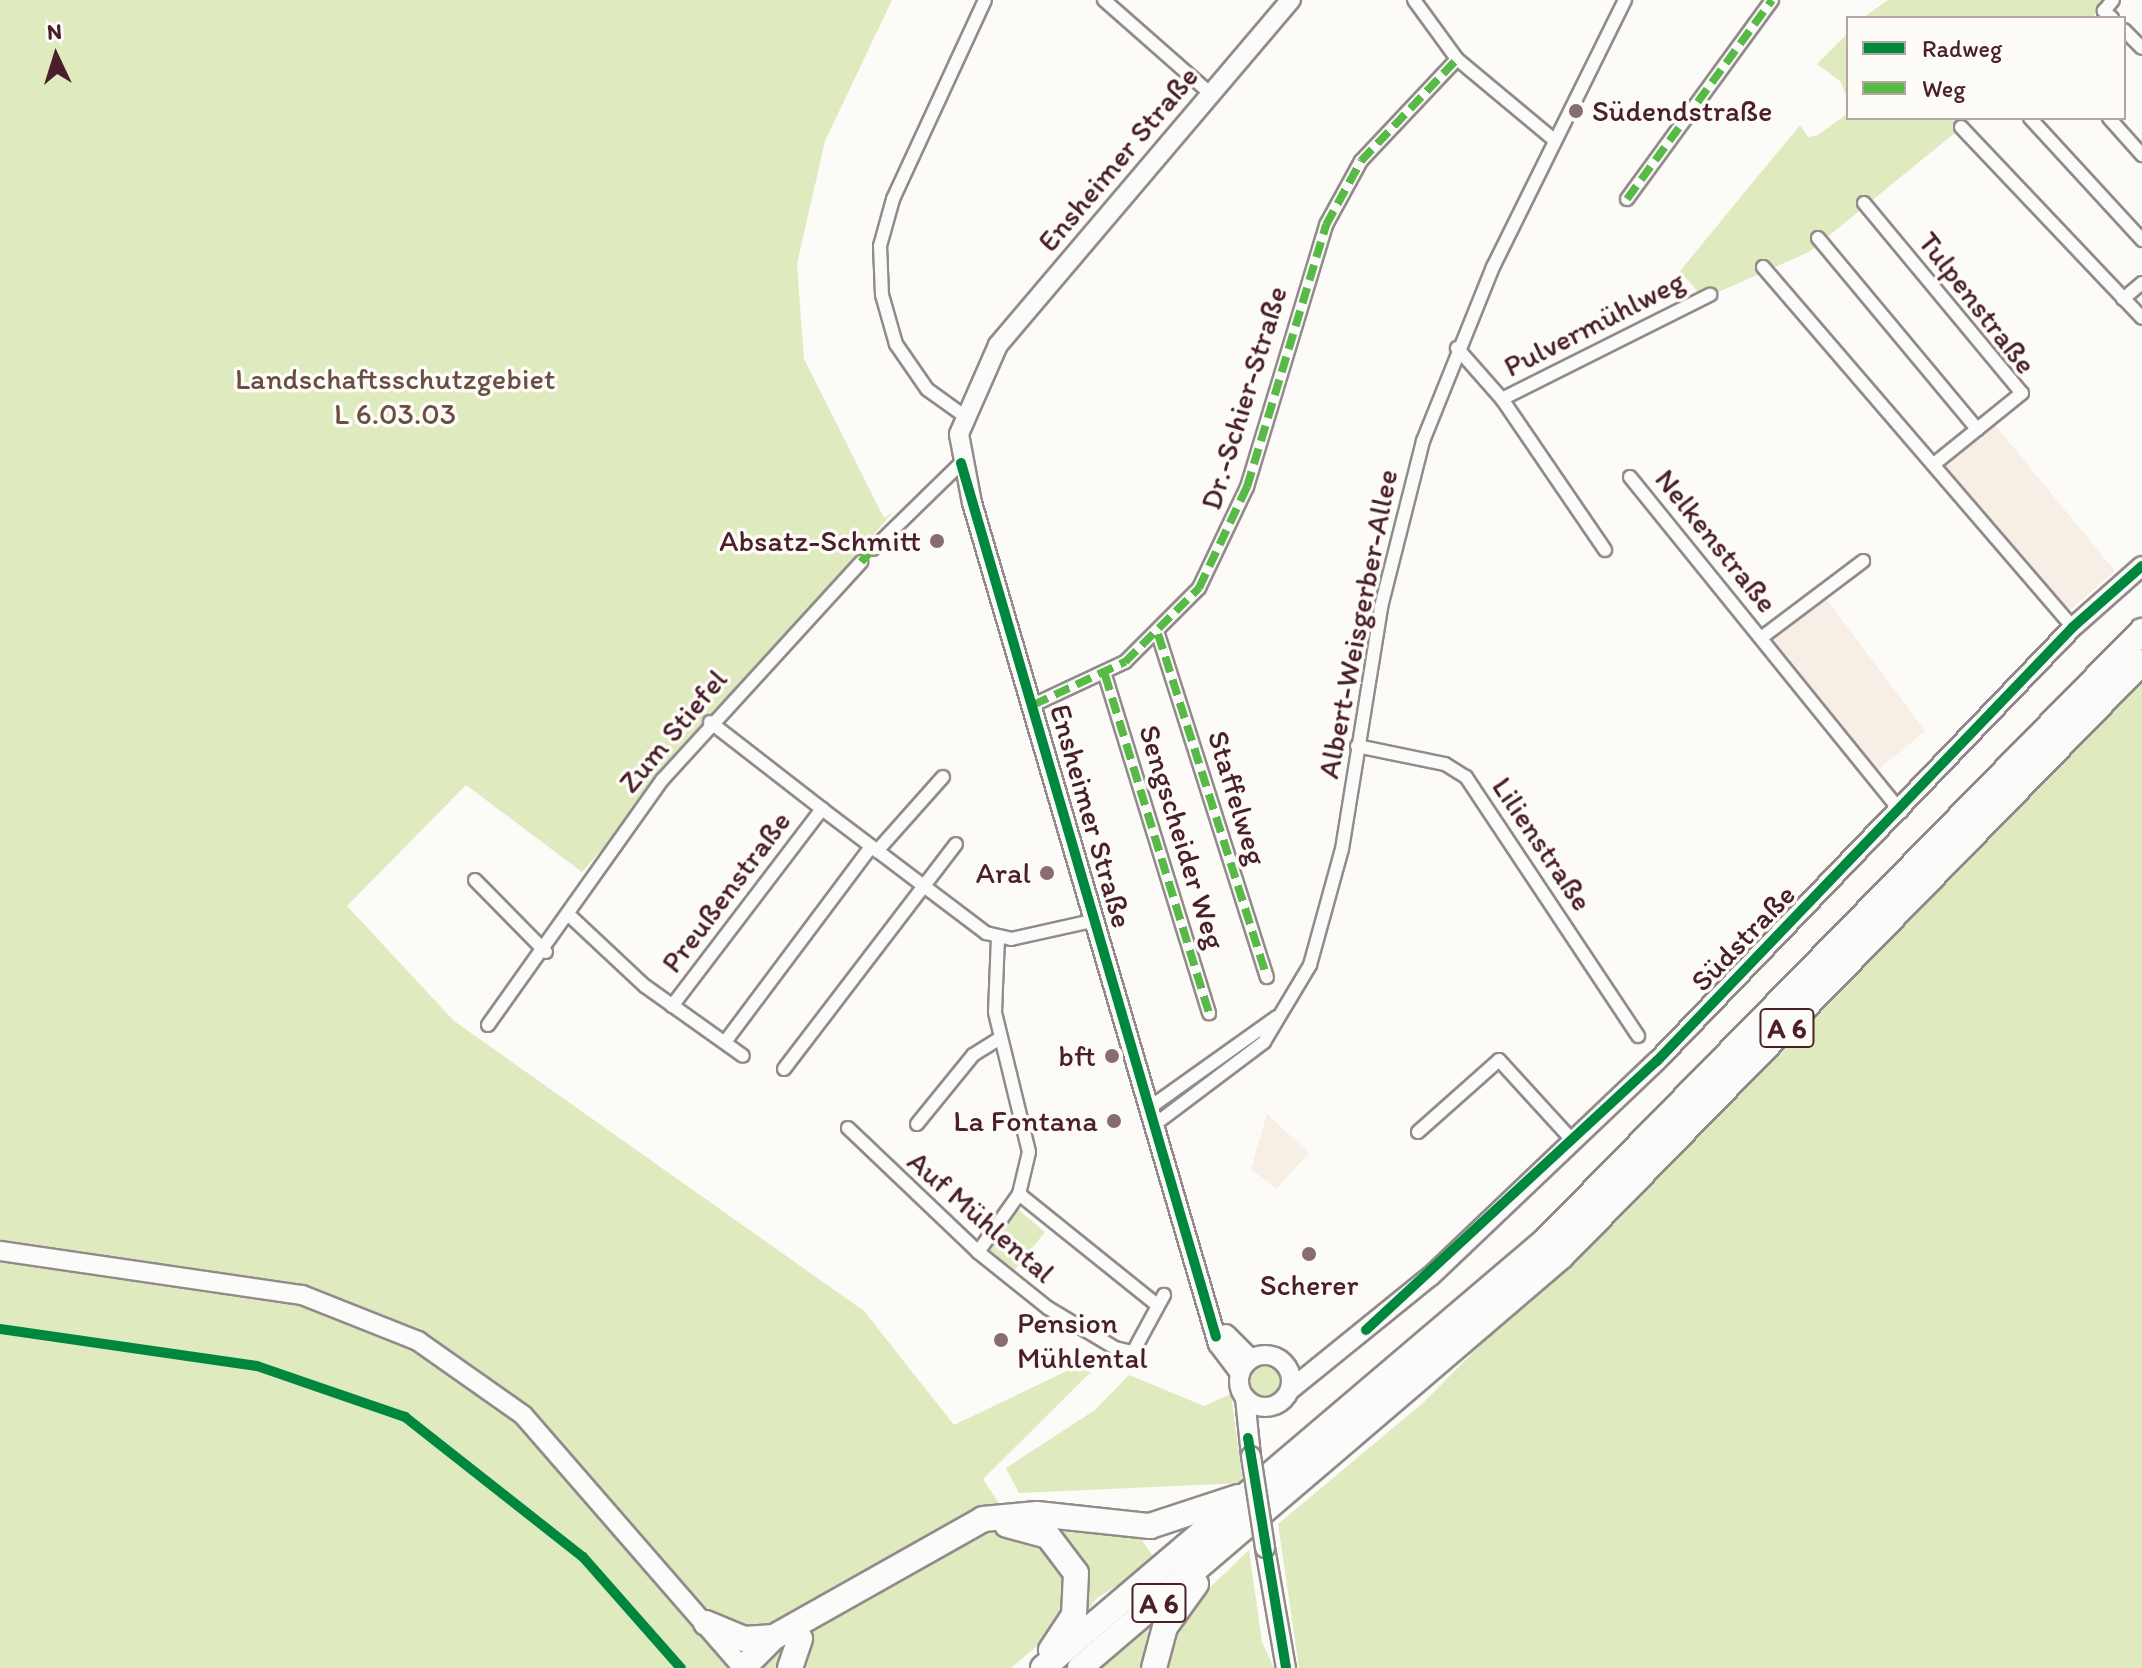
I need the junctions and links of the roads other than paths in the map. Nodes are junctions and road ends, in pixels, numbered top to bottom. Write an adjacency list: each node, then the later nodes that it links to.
1 (985, 0): 29 (street)
2 (1104, 0): 12 (street)
3 (1291, 0): 12 (main road, Ensheimer Straße)
4 (1414, 0): 11 (street)
5 (1625, 0): 16 (street, Albert-Weisgerber-Allee)
6 (1772, 0): 18 (street)
7 (2113, 0): 8 (street)
8 (2108, 14)
9 (2126, 32): 10 (street)
10 (2142, 48)
11 (1457, 59): 16 (street); 41 (street, Dr.-Schier-Straße)
12 (1211, 94): 29 (main road, Ensheimer Straße)
13 (2032, 120): 21 (street)
14 (2111, 120): 17 (street)
15 (1961, 127): 25 (street)
16 (1553, 139): 27 (street, Albert-Weisgerber-Allee)
17 (2142, 155)
18 (1627, 199)
19 (1864, 203): 30 (street, Tulpenstraße)
20 (1818, 238): 30 (street)
21 (2142, 240)
22 (1763, 267): 32 (street)
23 (2142, 283): 25 (street)
24 (1710, 295): 28 (street, Pulvermühlweg)
25 (2123, 299): 26 (street)
26 (2142, 318)
27 (1457, 348): 28 (street, Pulvermühlweg); 47 (street, Albert-Weisgerber-Allee)
28 (1502, 399): 35 (street, Pulvermühlweg)
29 (958, 412): 31 (main road, Ensheimer Straße)
30 (1977, 429): 32 (street, Tulpenstraße)
31 (961, 463): 34 (street); 45 (main road, Ensheimer Straße)
32 (1934, 464): 39 (street)
33 (1630, 477): 42 (street, Nelkenstraße)
34 (873, 549)
35 (1605, 550)
36 (1863, 561): 42 (street, Nelkenstraße)
37 (861, 562): 46 (street, Zum Stiefel)
38 (2142, 566): 39 (main road, Südstraße)
39 (2073, 627): 50 (main road, Südstraße)
40 (2142, 631): 81 (highway, A 6)
41 (1158, 634): 44 (street, Dr.-Schier-Straße); 59 (street, Staffelweg)
42 (1761, 638): 50 (street, Nelkenstraße)
43 (2142, 662): 82 (highway, A 6)
44 (1105, 675): 45 (street, Dr.-Schier-Straße); 61 (street, Sengscheider Weg)
45 (1033, 705): 56 (main road, Ensheimer Straße)
46 (710, 722): 49 (street, Preußenstraße); 55 (street, Zum Stiefel)
47 (1357, 746): 63 (street, Lilienstraße); 68 (street, Albert-Weisgerber-Allee)
48 (943, 777): 52 (street)
49 (822, 809): 52 (street, Preußenstraße); 60 (street, Preußenstraße)
50 (1901, 812): 72 (main road, Südstraße)
51 (956, 844): 54 (street)
52 (874, 849): 54 (street, Preußenstraße); 65 (street)
53 (475, 880): 58 (street)
54 (919, 886): 57 (street, Preußenstraße); 67 (street)
55 (569, 915): 58 (street, Zum Stiefel); 60 (street)
56 (1096, 920): 57 (street); 68 (main road, Ensheimer Straße)
57 (998, 938): 64 (street)
58 (546, 952): 62 (street, Zum Stiefel)
59 (1267, 977)
60 (672, 1006): 65 (street)
61 (1209, 1013)
62 (488, 1025)
63 (1638, 1036)
64 (1000, 1038): 69 (street); 73 (street)
65 (725, 1042): 66 (street)
66 (743, 1056)
67 (784, 1069)
68 (1155, 1114): 78 (main road, Ensheimer Straße)
69 (917, 1124)
70 (848, 1128): 75 (street, Auf Mühlental)
71 (1418, 1132): 72 (street)
72 (1573, 1141): 76 (main road, Südstraße)
73 (1019, 1194): 75 (street); 75 (street, Auf Mühlental)
74 (0, 1251): 83 (main road)
75 (978, 1252)
76 (1345, 1346): 77 (main road, Südstraße); 79 (main road, Südstraße)
77 (1285, 1364): 78 (main road); 79 (main road)
78 (1245, 1366): 80 (main road)
79 (1290, 1390): 80 (main road)
80 (1251, 1403): 92 (main road, bridge)
81 (1296, 1457): 84 (highway); 89 (highway, A 6)
82 (1238, 1538): 90 (highway, A 6); 91 (highway)
83 (706, 1623): 84 (highway); 86 (main road)
84 (774, 1637): 86 (highway)
85 (800, 1639): 86 (highway); 87 (highway); 88 (highway)
86 (744, 1668)
87 (790, 1668)
88 (1033, 1668)
89 (1043, 1668)
90 (1080, 1668)
91 (1154, 1668)
92 (1286, 1668)

